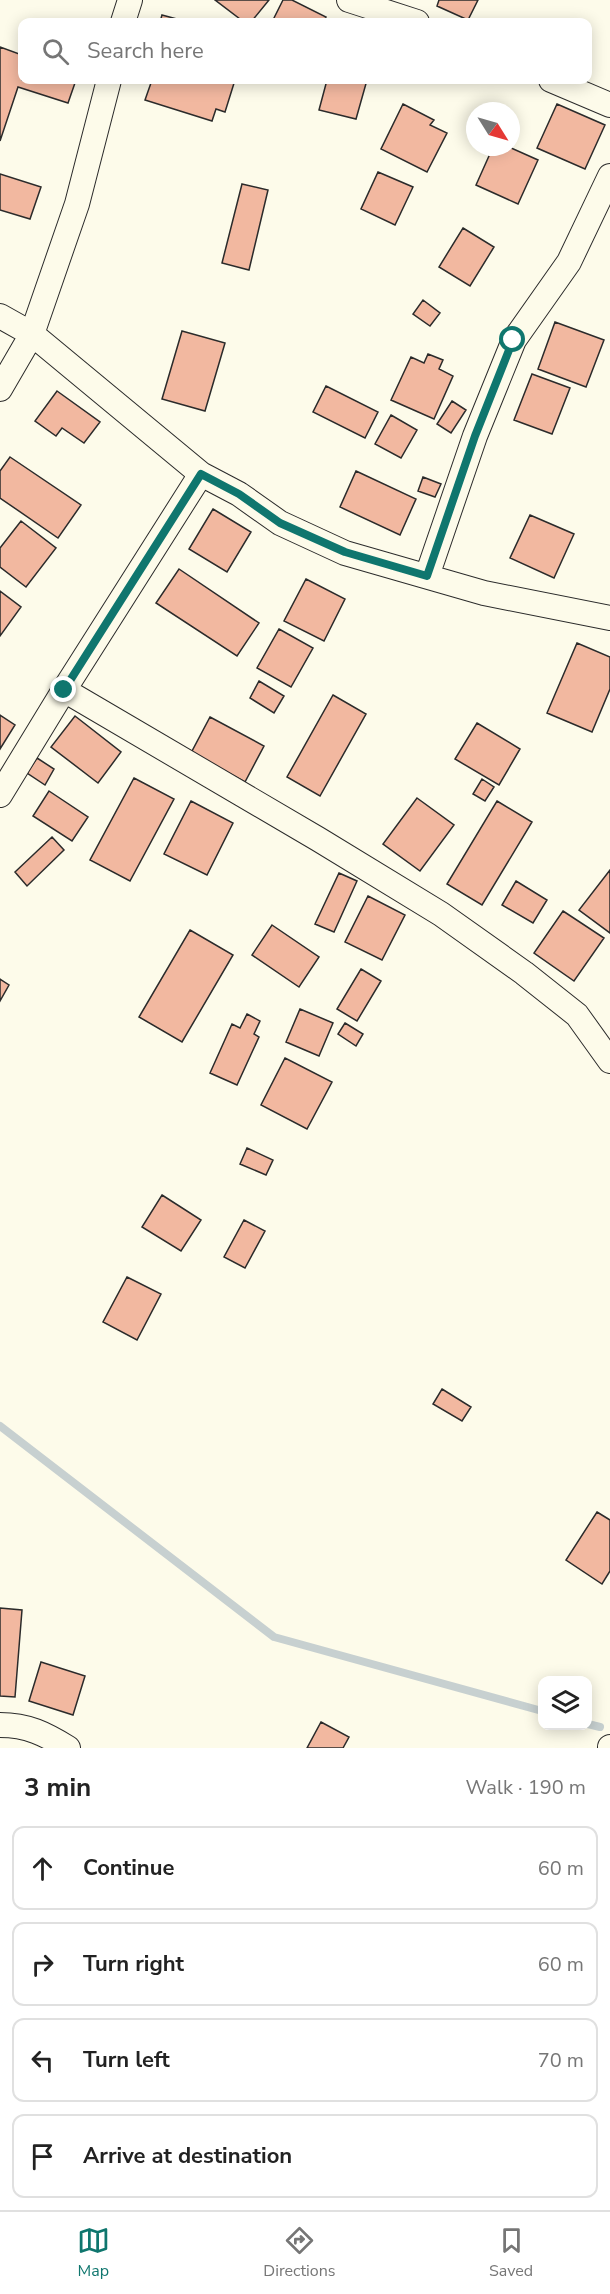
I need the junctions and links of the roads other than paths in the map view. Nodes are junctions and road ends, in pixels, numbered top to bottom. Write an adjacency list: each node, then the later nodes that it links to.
1 (130, 0): 3 (street)
2 (350, 0): 4 (street)
3 (124, 18)
4 (405, 18)
5 (108, 84): 10 (street)
6 (561, 84): 7 (street)
7 (610, 105)
8 (610, 176): 13 (street)
9 (0, 316): 10 (street)
10 (32, 334): 11 (street); 12 (street)
11 (0, 389)
12 (201, 474): 13 (street); 15 (street)
13 (427, 576): 14 (street)
14 (610, 618)
15 (64, 690): 16 (street); 17 (street)
16 (0, 795)
17 (610, 1061)
18 (0, 1725): 19 (street)
19 (68, 1748)

